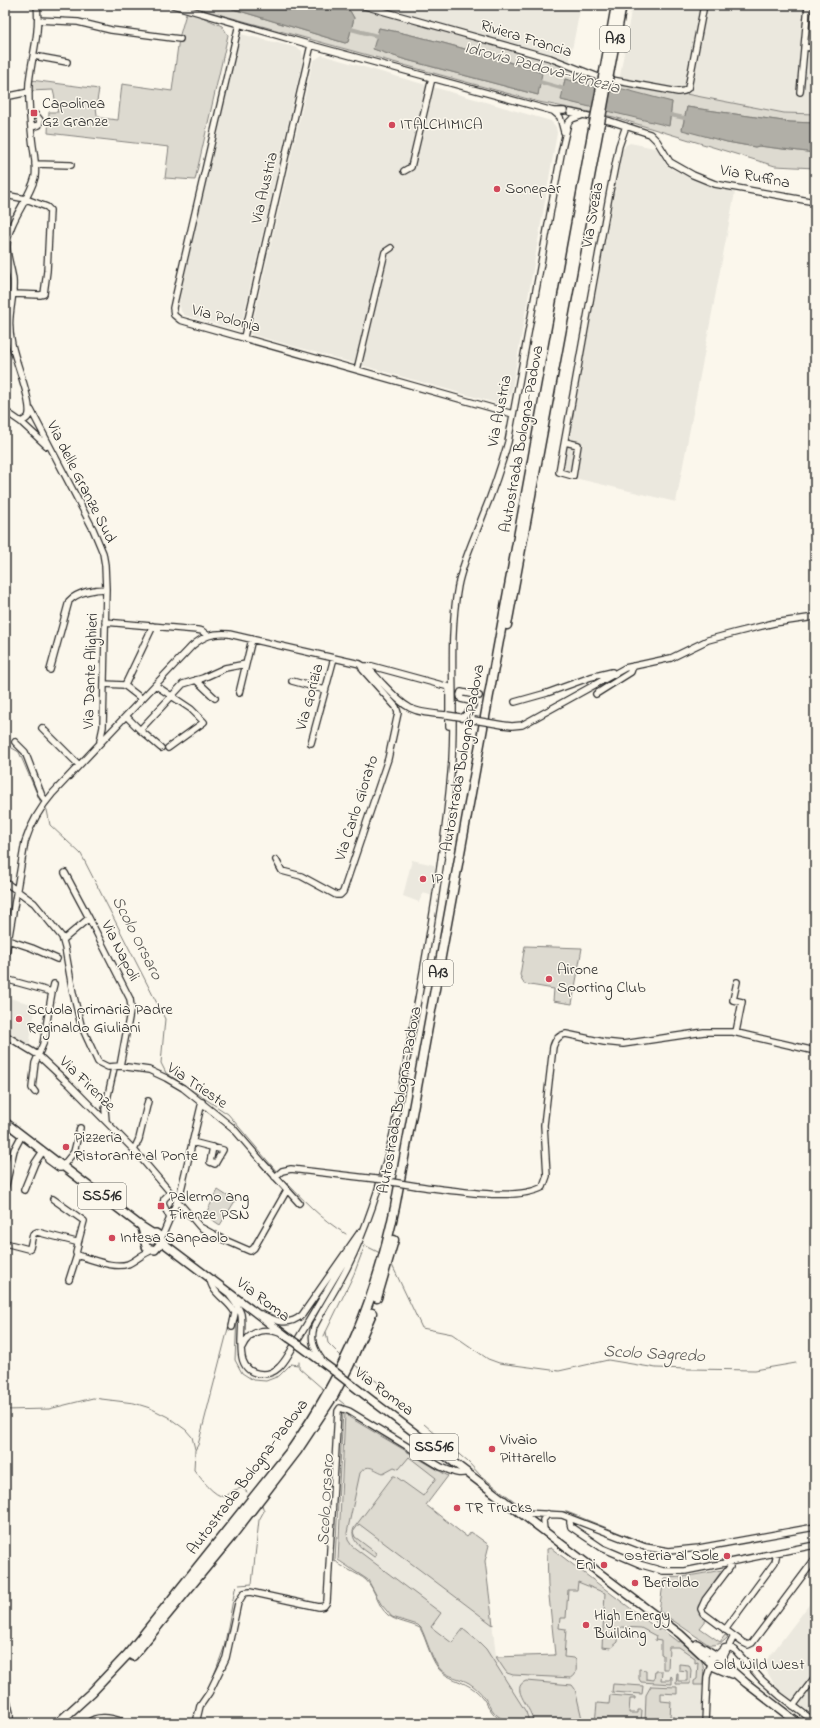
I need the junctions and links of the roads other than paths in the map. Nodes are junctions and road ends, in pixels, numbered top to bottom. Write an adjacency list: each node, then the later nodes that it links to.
1 (37, 5): 8 (street, Via delle Granze Sud)
2 (173, 5): 9 (street)
3 (361, 5): 6 (street, Riviera Francia)
4 (616, 5): 16 (highway, Autostrada Bologna-Padova / A13)
5 (622, 5): 16 (highway, Autostrada Bologna-Padova / A13)
6 (704, 5)
7 (808, 5): 12 (street)
8 (38, 20): 10 (street); 14 (street, Via delle Granze Sud)
9 (239, 24): 11 (street); 40 (street, Via Polonia)
10 (180, 39)
11 (311, 45): 17 (street); 40 (street, Via Austria)
12 (804, 47): 13 (street); 19 (street)
13 (815, 48)
14 (34, 56): 15 (street); 18 (street, Via delle Granze Sud)
15 (67, 62)
16 (606, 73): 27 (highway, Autostrada Bologna-Padova / A13, bridge)
17 (432, 78): 21 (street); 32 (street)
18 (29, 92): 20 (street); 23 (street, Via delle Granze Sud)
19 (800, 92)
20 (5, 97)
21 (553, 111): 22 (street); 26 (street)
22 (567, 112): 24 (street); 25 (street); 26 (street)
23 (30, 115): 29 (street, Via delle Granze Sud); 29 (street, Via delle Granze Sud)
24 (582, 115): 25 (street); 28 (street)
25 (572, 119): 26 (street)
26 (563, 121): 44 (street, Via Austria)
27 (597, 123): 172 (highway, Autostrada Bologna-Padova / A13); 173 (highway, Autostrada Bologna-Padova / A13)
28 (626, 126): 35 (street, Via Ruffina); 46 (street, Via Svezia)
29 (31, 127): 30 (street, Via delle Granze Sud)
30 (35, 164): 31 (street); 34 (street, Via delle Granze Sud)
31 (71, 165)
32 (404, 171)
33 (5, 195): 34 (street)
34 (26, 199): 37 (street, Via delle Granze Sud); 38 (street)
35 (815, 202)
36 (391, 248): 41 (street)
37 (8, 263): 38 (street, Via delle Granze Sud)
38 (14, 294): 39 (street, Via delle Granze Sud)
39 (8, 313): 42 (street, Via delle Granze Sud)
40 (244, 337): 41 (street, Via Polonia)
41 (357, 370): 44 (street, Via Polonia)
42 (29, 406): 45 (street, Via delle Granze Sud); 47 (street, Via delle Granze Sud)
43 (5, 411): 45 (street)
44 (513, 414): 65 (street, Via Austria)
45 (21, 422): 47 (street)
46 (564, 442): 46 (street, Via Svezia)
47 (50, 449): 48 (street, Via delle Granze Sud)
48 (106, 592): 50 (street, Via Dante Alighieri); 58 (street)
49 (815, 617): 57 (street)
50 (105, 622): 51 (street); 62 (street, Via Dante Alighieri)
51 (153, 626): 52 (street); 63 (street)
52 (207, 635): 53 (street); 64 (street)
53 (252, 639): 54 (street); 55 (street)
54 (334, 658): 56 (street); 66 (street, Via Gorizia)
55 (246, 664): 60 (street); 67 (street)
56 (362, 665): 65 (street); 75 (street, bridge); 89 (street, Via Carlo Giorato)
57 (633, 666): 59 (street); 68 (street)
58 (50, 670)
59 (617, 672): 73 (street); 75 (street, bridge)
60 (196, 680): 69 (street); 71 (street)
61 (292, 681): 66 (street)
62 (104, 684): 63 (street); 78 (street, Via Dante Alighieri)
63 (126, 685): 72 (street)
64 (155, 685): 69 (street); 72 (street)
65 (451, 687): 76 (street); 132 (street)
66 (325, 690): 83 (street, Via Gorizia)
67 (239, 693)
68 (596, 694)
69 (171, 696): 79 (street); 86 (street)
70 (479, 696): 75 (street)
71 (215, 698)
72 (142, 699): 74 (street)
73 (515, 702)
74 (126, 716): 79 (street); 80 (street)
75 (461, 718)
76 (449, 726)
77 (42, 728): 87 (street)
78 (103, 728): 80 (street); 81 (street, Via Dante Alighieri)
79 (140, 730): 85 (street)
80 (112, 731): 81 (street); 84 (street)
81 (102, 735): 84 (street, Via Dante Alighieri)
82 (15, 742): 88 (street)
83 (311, 743)
84 (97, 747): 87 (street)
85 (161, 748)
86 (168, 748)
87 (79, 765): 88 (street)
88 (44, 804): 92 (street)
89 (276, 860)
90 (65, 873): 93 (street, Via Napoli)
91 (5, 882): 92 (street)
92 (16, 893): 94 (street); 95 (street)
93 (89, 918): 95 (street, Via Napoli); 106 (street, Via Napoli)
94 (8, 940): 96 (street); 97 (street)
95 (63, 940): 107 (street)
96 (5, 956)
97 (57, 959)
98 (5, 978): 101 (street)
99 (738, 982): 102 (street)
100 (54, 984): 101 (street)
101 (52, 992): 105 (street)
102 (736, 1032): 104 (street); 123 (street, bridge)
103 (5, 1035): 105 (street, Via Firenze)
104 (815, 1051)
105 (38, 1055): 108 (street, Via Firenze); 113 (street, Via Firenze)
106 (120, 1066): 107 (street, Via Trieste); 111 (street, Via Trieste)
107 (111, 1068): 109 (street)
108 (35, 1092)
109 (107, 1101): 112 (street); 113 (street)
110 (148, 1101): 120 (street)
111 (202, 1102): 118 (street); 123 (street, Via Trieste)
112 (105, 1109): 113 (street); 114 (street)
113 (98, 1113): 114 (street, Via Firenze)
114 (106, 1121): 120 (street, Via Firenze)
115 (5, 1122): 117 (main road, SS516)
116 (80, 1128): 122 (street)
117 (22, 1135): 121 (main road, SS516); 124 (street)
118 (192, 1142): 119 (street); 129 (street)
119 (213, 1147): 119 (street)
120 (134, 1150): 127 (street, Via Firenze)
121 (45, 1152): 122 (main road, SS516); 125 (street)
122 (63, 1166): 133 (main road, SS516)
123 (278, 1175): 126 (street, Via Trieste)
124 (5, 1189)
125 (24, 1190)
126 (288, 1190): 129 (street, Via Firenze); 130 (street, Via Trieste)
127 (170, 1193): 129 (street, Via Firenze); 131 (street)
128 (53, 1199): 139 (street)
129 (177, 1202): 131 (street)
130 (300, 1203)
131 (170, 1218): 134 (street)
132 (366, 1224): 147 (street); 151 (street); 152 (street)
133 (141, 1226): 135 (main road, SS516); 137 (main road, SS516)
134 (164, 1231): 135 (street); 136 (street)
135 (154, 1233): 136 (main road, SS516); 137 (main road)
136 (161, 1240): 140 (main road); 141 (main road, Via Roma / SS516)
137 (145, 1241): 140 (main road); 143 (street)
138 (5, 1243): 139 (street)
139 (78, 1243): 142 (street)
140 (155, 1249): 141 (main road); 143 (street)
141 (172, 1250): 144 (main road, Via Roma / SS516)
142 (77, 1255): 143 (street); 145 (street)
143 (142, 1255)
144 (210, 1278): 146 (main road, Via Roma / SS516); 148 (street, Via Roma)
145 (69, 1280)
146 (226, 1290): 147 (main road, Via Roma / SS516); 151 (street)
147 (253, 1310): 149 (main road, Via Roma / SS516)
148 (232, 1327)
149 (271, 1328): 150 (main road, Via Roma / SS516, bridge); 151 (street)
150 (299, 1345): 152 (main road, Via Romea / SS516)
151 (241, 1351)
152 (334, 1371): 153 (main road, Via Romea / SS516, bridge)
153 (466, 1472): 154 (main road, Via Romea / SS516); 176 (street)
154 (522, 1513): 155 (street); 158 (main road, Via Romea / SS516)
155 (548, 1514): 156 (street); 158 (street)
156 (570, 1518): 157 (street); 162 (street)
157 (815, 1527)
158 (544, 1530): 166 (main road, Via Romea / SS516)
159 (815, 1545): 160 (street)
160 (777, 1553): 162 (street); 163 (street)
161 (815, 1559): 164 (street)
162 (730, 1562): 163 (street)
163 (725, 1630): 164 (street)
164 (734, 1636): 165 (street)
165 (729, 1647): 166 (street); 169 (street)
166 (716, 1662): 177 (street); 178 (main road, Via Romea / SS516)
167 (815, 1677): 169 (street)
168 (5, 1691): 171 (street)
169 (793, 1706): 170 (street)
170 (815, 1722)
171 (10, 1723)
172 (58, 1723)
173 (66, 1723)
174 (88, 1723): 175 (street)
175 (128, 1723)
176 (196, 1723)
177 (705, 1723)
178 (798, 1723)

